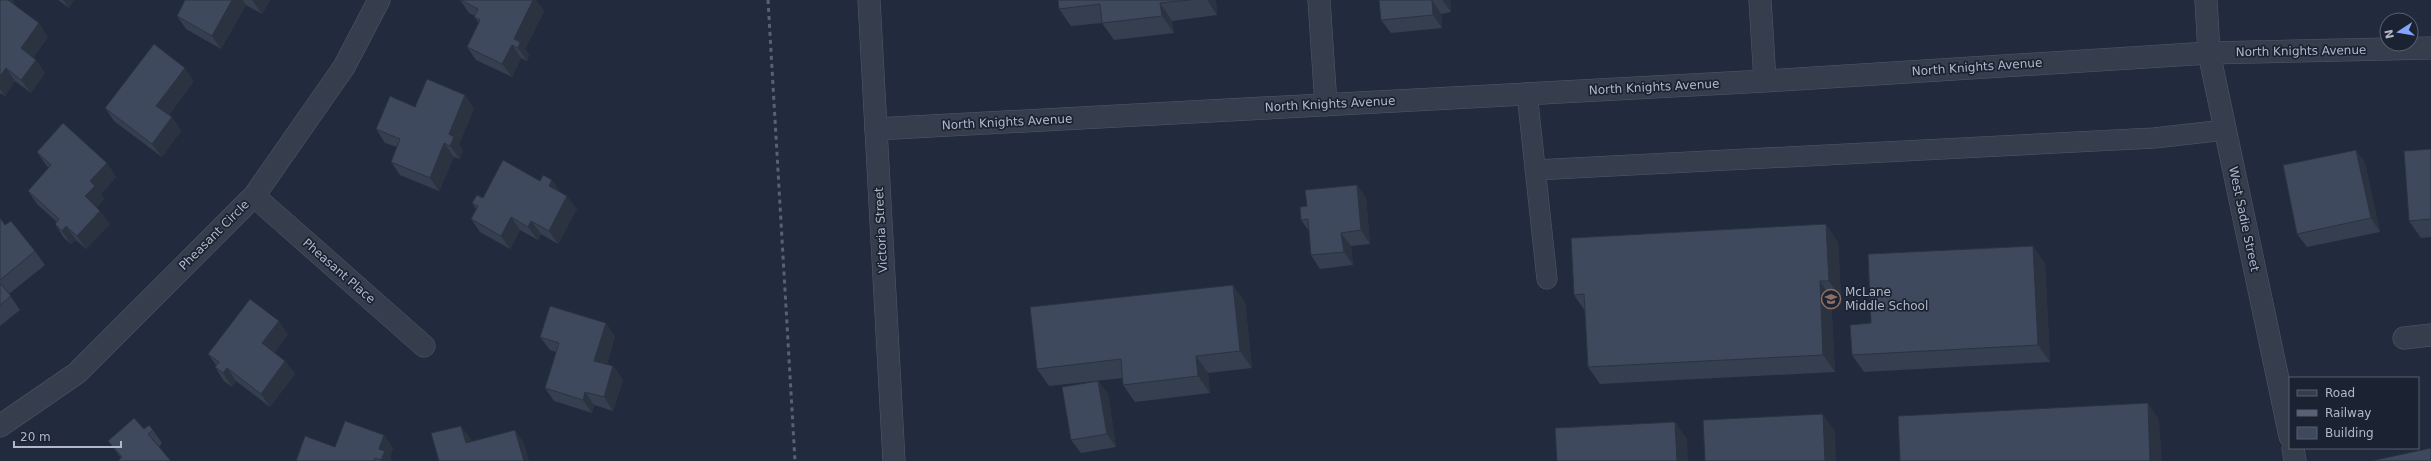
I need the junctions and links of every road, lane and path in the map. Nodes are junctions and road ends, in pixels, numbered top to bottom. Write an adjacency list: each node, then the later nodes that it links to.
1 (379, 0): 14 (street, Pheasant Circle)
2 (869, 0): 11 (street, Victoria Street)
3 (1319, 0): 10 (street)
4 (1760, 0): 8 (street)
5 (2206, 0): 7 (street, West Sadie Street)
6 (2431, 48): 7 (street, North Knights Avenue)
7 (2209, 53): 8 (street, North Knights Avenue); 12 (street, West Sadie Street)
8 (1765, 81): 9 (street, North Knights Avenue)
9 (1527, 93): 10 (street, North Knights Avenue); 13 (lane)
10 (1326, 104): 11 (street, North Knights Avenue)
11 (876, 129): 22 (street, Victoria Street)
12 (2225, 130): 13 (lane); 20 (street, West Sadie Street)
13 (1535, 170): 15 (lane)
14 (254, 196): 18 (street, Pheasant Place); 19 (street, Pheasant Circle)
15 (1547, 279)
16 (2431, 335): 17 (street)
17 (2404, 338)
18 (424, 346)
19 (0, 426)
20 (2289, 431)
21 (2292, 449): 23 (street)
22 (894, 461)
23 (2295, 461)

